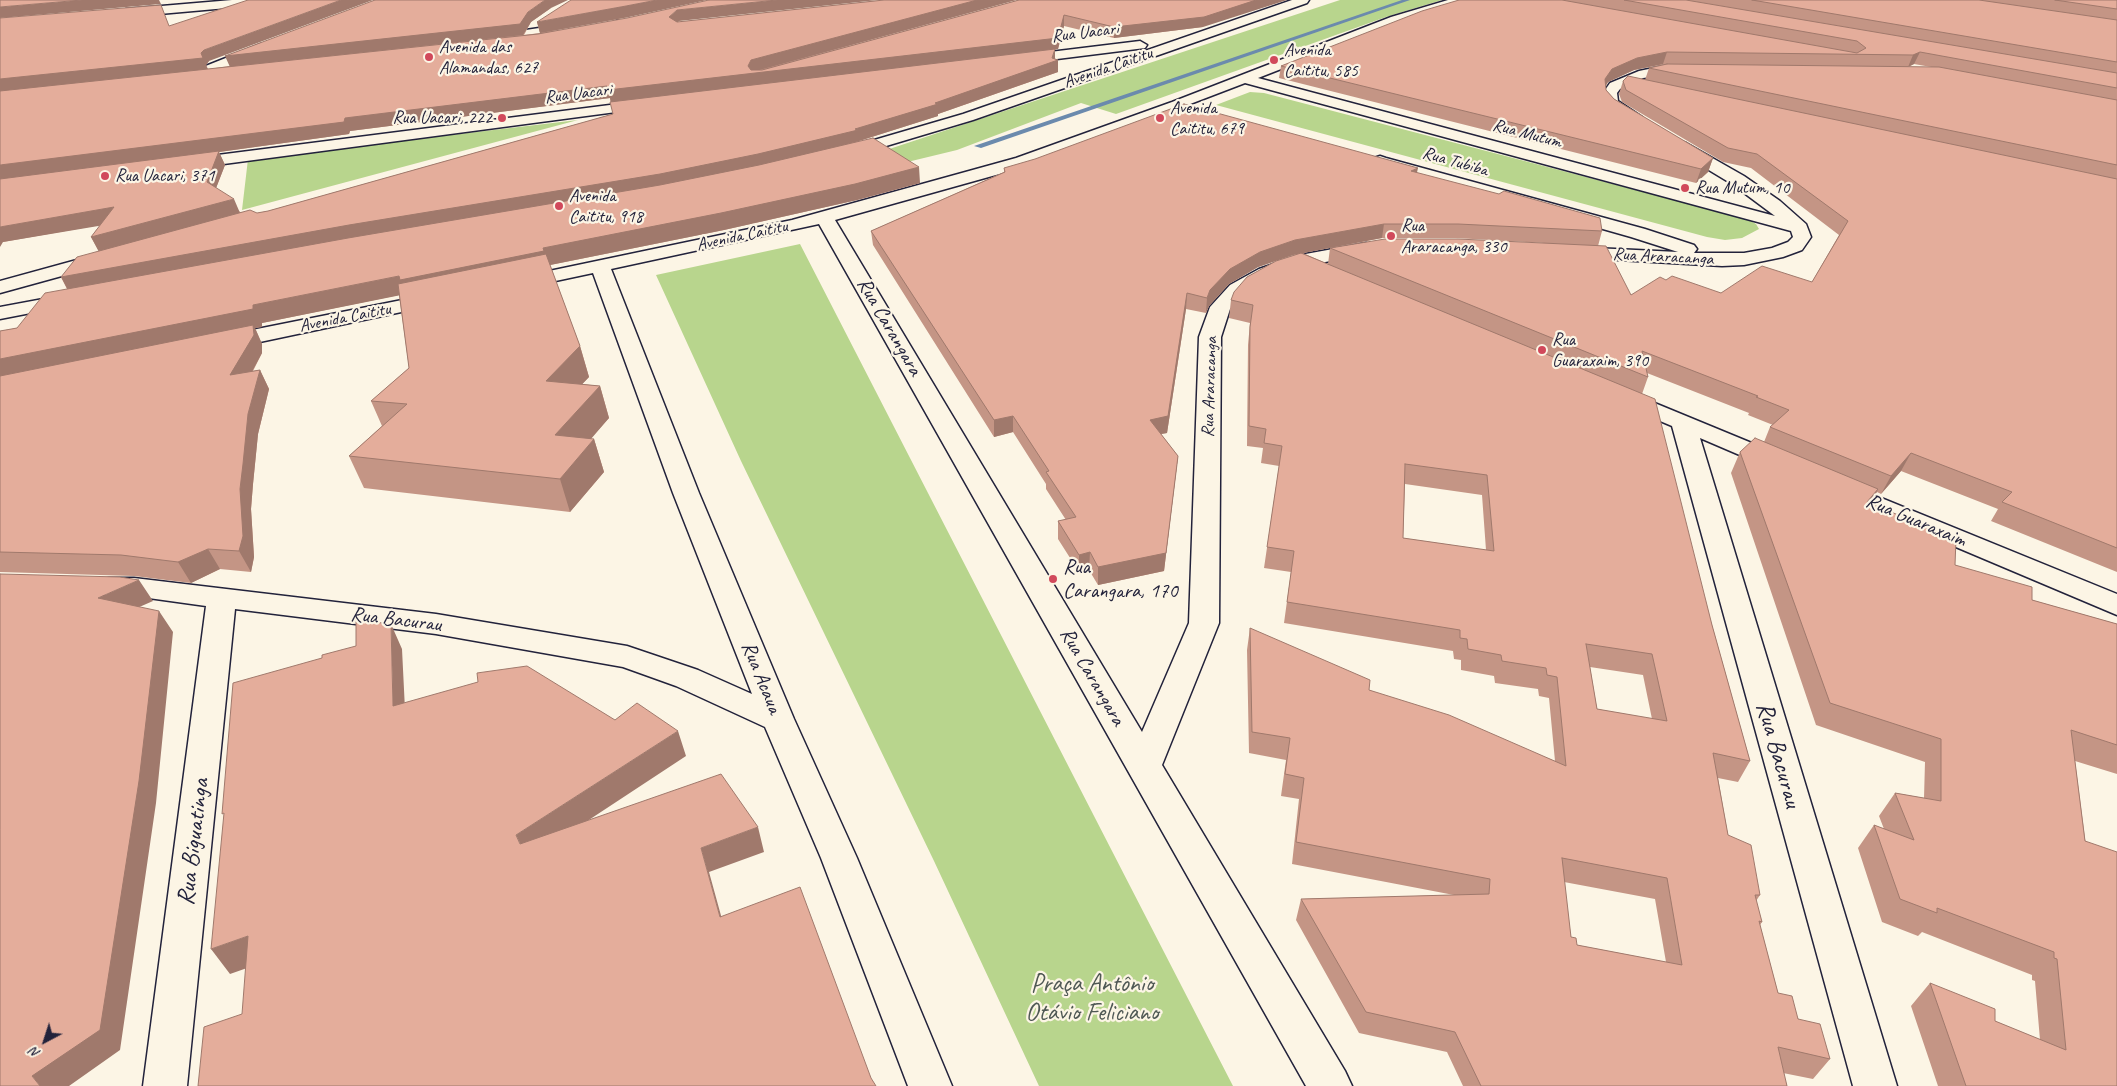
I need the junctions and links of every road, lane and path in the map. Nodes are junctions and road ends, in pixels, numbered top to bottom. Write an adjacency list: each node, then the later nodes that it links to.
1 (272, 0): 4 (street)
2 (1303, 0): 9 (street, Avenida Caititu)
3 (1461, 0): 17 (street, Avenida Caititu)
4 (116, 14)
5 (549, 18): 8 (street)
6 (628, 21): 8 (street)
7 (619, 33): 8 (street)
8 (536, 36): 11 (street)
9 (1191, 39): 12 (street, Rua Uacari); 23 (street, Avenida Caititu)
10 (272, 43): 15 (street)
11 (472, 44)
12 (1004, 61)
13 (249, 67): 15 (street)
14 (1703, 69): 18 (street)
15 (203, 72): 16 (street)
16 (236, 73)
17 (1245, 79): 20 (street, Avenida Caititu); 27 (street, Rua Mutum)
18 (1620, 82): 19 (street); 27 (street)
19 (1650, 88)
20 (1177, 105): 21 (street); 26 (street, Avenida Caititu)
21 (1206, 113)
22 (576, 129): 25 (street, Rua Uacari)
23 (835, 156)
24 (1369, 158): 31 (street, Rua Tubiba)
25 (172, 165)
26 (824, 217): 33 (street, Avenida Caititu); 47 (street, Rua Carangara)
27 (1799, 228): 31 (street, Rua Araracanga)
28 (1382, 246): 32 (street, Rua Araracanga)
29 (1551, 252): 31 (street, Rua Araracanga)
30 (115, 256): 35 (street)
31 (1722, 260)
32 (1300, 261): 34 (street); 47 (street, Rua Araracanga)
33 (600, 266): 36 (street, Avenida Caititu); 46 (street, Rua Acaua)
34 (1337, 276)
35 (0, 287)
36 (496, 287)
37 (457, 295): 40 (street, Avenida Caititu)
38 (86, 297): 39 (street)
39 (0, 313)
40 (205, 346)
41 (1601, 388): 42 (street, Rua Guaraxaim)
42 (1683, 423): 45 (street, Rua Guaraxaim); 51 (street, Rua Bacurau)
43 (86, 586): 44 (street, Rua Bacurau)
44 (222, 598): 46 (street, Rua Bacurau); 48 (street, Rua Biguatinga)
45 (2117, 605)
46 (778, 719): 49 (street, Rua Acaua)
47 (1144, 766): 50 (street, Rua Carangara)
48 (165, 1086)
49 (930, 1086)
50 (1330, 1086)
51 (1875, 1086)

